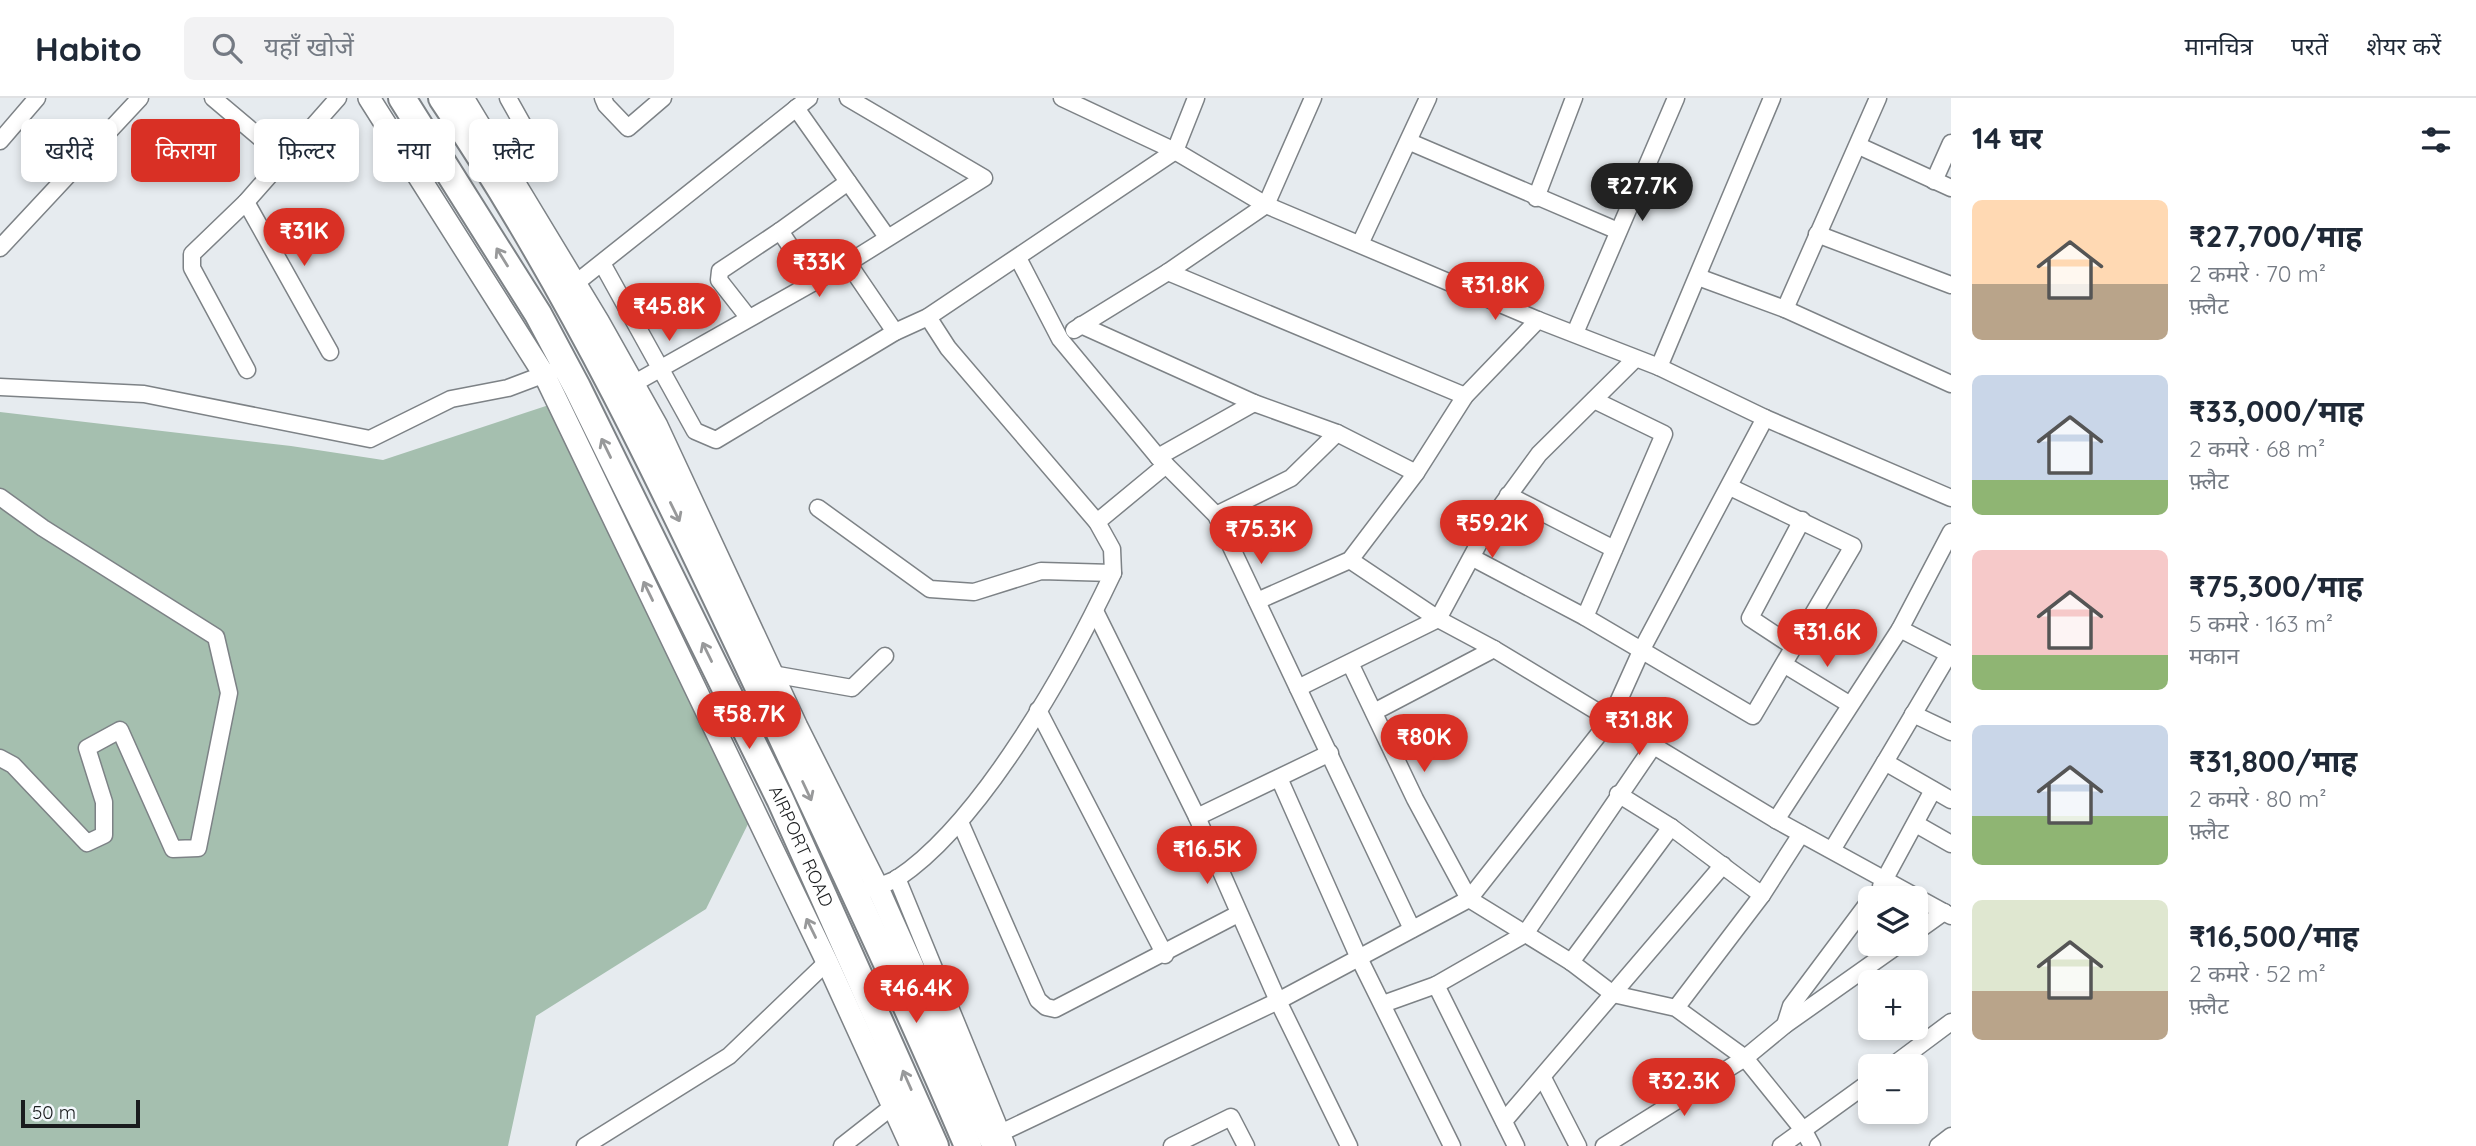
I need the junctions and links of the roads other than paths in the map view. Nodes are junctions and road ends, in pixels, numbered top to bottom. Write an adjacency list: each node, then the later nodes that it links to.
1 (37, 98): 25 (street)
2 (140, 98): 42 (street)
3 (213, 98): 24 (street)
4 (338, 98): 22 (street)
5 (369, 98): 64 (street)
6 (402, 98): 64 (main road, AIRPORT ROAD, one-way to 6)
7 (442, 98): 50 (main road)
8 (463, 98): 50 (street)
9 (508, 98): 23 (street)
10 (603, 98): 11 (street)
11 (663, 98)
12 (848, 98): 40 (street)
13 (1062, 98): 29 (street)
14 (1196, 98): 29 (street)
15 (1313, 98): 36 (street)
16 (1428, 98): 26 (street)
17 (1574, 98): 34 (street)
18 (1676, 98): 38 (street)
19 (1772, 98): 47 (street)
20 (1878, 98): 28 (street)
21 (802, 103): 32 (street); 45 (street)
22 (318, 119)
23 (519, 119)
24 (254, 133)
25 (0, 141)
26 (1410, 142): 34 (street); 41 (street)
27 (1951, 143): 30 (street)
28 (1858, 146): 30 (street); 39 (street)
29 (1175, 151): 36 (street); 43 (street)
30 (1934, 181): 33 (street)
31 (262, 182): 35 (street)
32 (848, 182): 37 (street); 40 (street)
33 (1951, 188)
34 (1536, 198): 38 (street)
35 (246, 202): 59 (street); 63 (street)
36 (1266, 205): 41 (street); 46 (street)
37 (780, 231): 48 (street); 52 (street)
38 (1618, 231): 57 (street)
39 (1817, 234): 49 (street); 51 (street)
40 (887, 237): 44 (street)
41 (1360, 244): 54 (street)
42 (0, 248)
43 (1018, 258): 53 (street); 58 (street)
44 (848, 263): 48 (street); 56 (street)
45 (603, 265): 50 (street); 61 (street)
46 (1168, 272): 55 (street); 68 (street)
47 (1698, 277): 51 (street); 62 (street)
48 (814, 282): 52 (street)
49 (1951, 285)
50 (571, 291): 65 (street); 87 (main road, one-way to 87)
51 (1785, 309): 66 (street)
52 (748, 317): 61 (street)
53 (928, 317): 56 (street); 82 (street)
54 (1538, 320): 57 (street); 68 (street)
55 (1081, 325): 58 (street); 70 (street)
56 (895, 332): 61 (street)
57 (1575, 333): 60 (street)
58 (1060, 339): 73 (street)
59 (330, 352)
60 (1635, 359): 62 (street); 69 (street)
61 (662, 367): 65 (street)
62 (1659, 367): 71 (street)
63 (247, 370)
64 (555, 370): 67 (street); 141 (street, one-way to 64); 159 (main road, AIRPORT ROAD, one-way to 64)
65 (633, 384): 87 (street)
66 (1951, 384)
67 (0, 387)
68 (1465, 396): 74 (street)
69 (1594, 400): 76 (street); 84 (street)
70 (1254, 403): 72 (street); 73 (street)
71 (1765, 418): 75 (street); 78 (street)
72 (1337, 433): 74 (street); 80 (street)
73 (1162, 461): 80 (street); 82 (street)
74 (1416, 473): 86 (street)
75 (1730, 486): 81 (street); 96 (street)
76 (1508, 495): 84 (street); 85 (street)
77 (0, 497): 111 (street)
78 (1951, 498)
79 (818, 508): 88 (street)
80 (1216, 515): 89 (street)
81 (1802, 520): 94 (street); 94 (street)
82 (1097, 522): 88 (street)
83 (1951, 532): 93 (street)
84 (1614, 549): 91 (street)
85 (1472, 558): 91 (street); 92 (street)
86 (1350, 561): 89 (street); 92 (street)
87 (713, 570): 101 (street); 129 (main road, one-way to 129)
88 (1112, 573): 90 (street)
89 (1257, 601): 102 (street)
90 (1094, 611): 104 (street); 117 (street)
91 (1585, 617): 96 (street)
92 (1438, 619): 95 (street); 99 (street)
93 (1899, 629): 97 (street); 103 (street)
94 (1794, 647): 100 (street)
95 (1494, 649): 105 (street); 107 (street)
96 (1642, 649): 100 (street); 107 (street)
97 (1950, 654): 106 (street)
98 (885, 656): 101 (street)
99 (1350, 663): 102 (street); 105 (street)
100 (1785, 665): 103 (street)
101 (772, 674): 129 (street)
102 (1298, 688): 110 (street)
103 (1849, 704): 118 (street)
104 (1038, 710): 119 (street); 138 (street)
105 (1374, 712): 131 (street)
106 (1913, 714): 108 (street); 112 (street)
107 (1610, 720): 109 (street); 131 (street)
108 (1951, 732)
109 (1654, 745): 115 (street); 118 (street)
110 (1330, 753): 113 (street); 136 (street)
111 (0, 758)
112 (1885, 762): 114 (street); 124 (street)
113 (1279, 778): 117 (street); 139 (street)
114 (1933, 790): 116 (street); 120 (street)
115 (1618, 794): 121 (street); 137 (street)
116 (1951, 800)
117 (1197, 817): 132 (street)
118 (1776, 820): 122 (street)
119 (960, 822): 126 (street); 138 (street)
120 (1916, 824): 123 (street); 127 (street)
121 (1671, 827): 125 (street); 142 (street)
122 (1801, 834): 124 (street); 130 (street)
123 (1951, 844)
124 (1832, 850): 127 (street)
125 (1723, 865): 130 (street); 144 (street)
126 (897, 878): 129 (street); 158 (street)
127 (1886, 879): 128 (street); 133 (street)
128 (1880, 886)
129 (866, 890): 158 (street); 158 (main road)
130 (1762, 895): 147 (street)
131 (1469, 899): 136 (street); 137 (street)
132 (1238, 914): 138 (street); 145 (street)
133 (1948, 914): 135 (street)
134 (1858, 916): 149 (street)
135 (1928, 925)
136 (1412, 929): 139 (street)
137 (1525, 934): 142 (street); 143 (street)
138 (1165, 955)
139 (1358, 956): 145 (street); 146 (street)
140 (1883, 956): 149 (street)
141 (827, 962): 154 (street); 160 (street)
142 (1571, 962): 144 (street)
143 (1436, 985): 146 (street); 155 (street)
144 (1613, 994): 147 (street); 152 (street)
145 (1278, 1001): 158 (street); 164 (street)
146 (1383, 1004): 165 (street)
147 (1676, 1008): 151 (street)
148 (1951, 1022): 150 (street)
149 (1786, 1025): 151 (street)
150 (1908, 1054)
151 (1745, 1058): 156 (street); 168 (street)
152 (1543, 1078): 155 (street); 167 (street)
153 (1858, 1091): 156 (street)
154 (893, 1106): 159 (street); 161 (street)
155 (1504, 1121): 166 (street)
156 (1804, 1131): 169 (street); 170 (street)
157 (1951, 1136): 171 (street)
158 (992, 1142)
159 (926, 1145)
160 (585, 1146)
161 (842, 1146)
162 (1172, 1146): 163 (street)
163 (1246, 1146)
164 (1349, 1146)
165 (1452, 1146)
166 (1516, 1146)
167 (1578, 1146)
168 (1604, 1146)
169 (1781, 1146)
170 (1812, 1146)
171 (1938, 1146)

